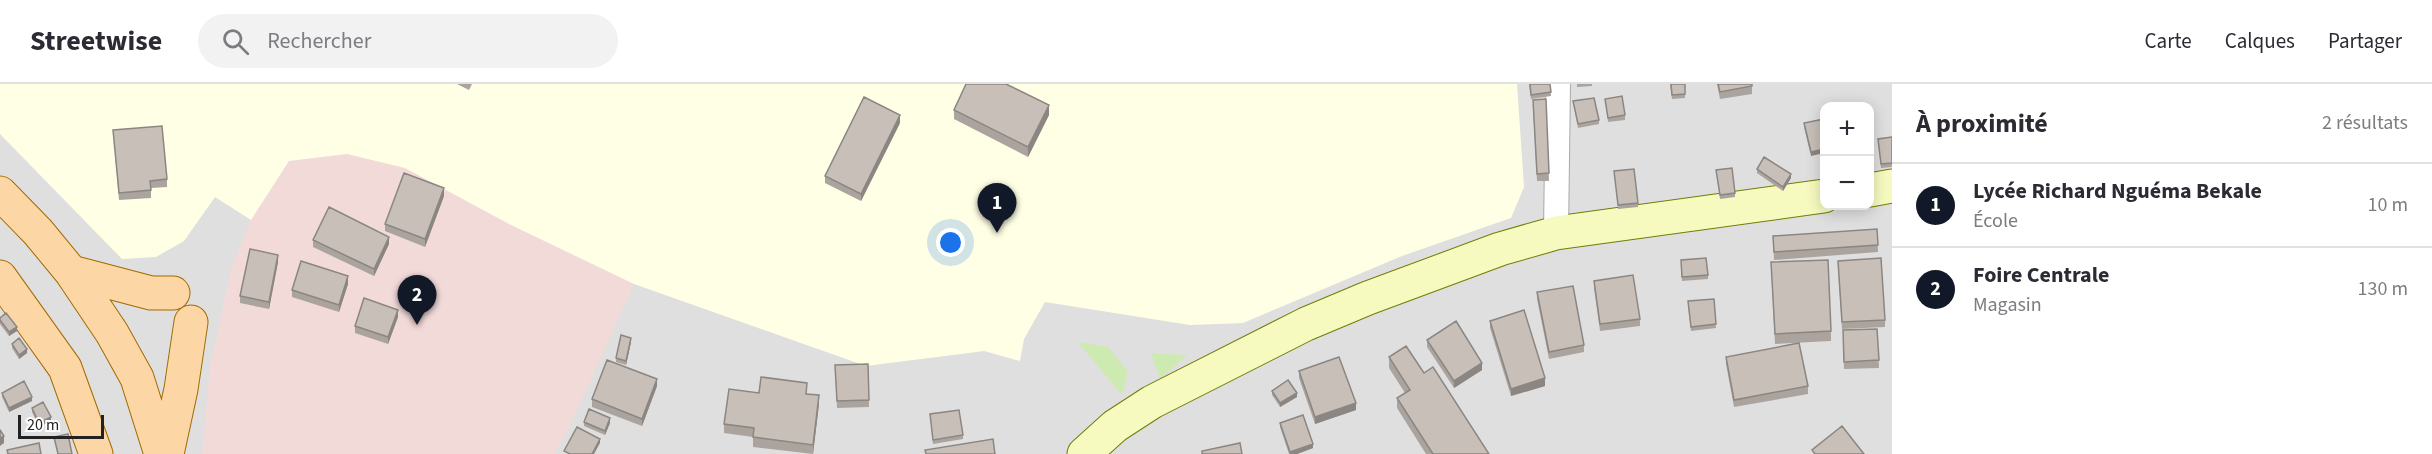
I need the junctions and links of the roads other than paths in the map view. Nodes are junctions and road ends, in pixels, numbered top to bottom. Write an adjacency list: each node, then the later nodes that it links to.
1 (1558, 84): 6 (street)
2 (1892, 186): 3 (main road)
3 (1874, 189)
4 (0, 193): 7 (main road)
5 (1820, 197): 6 (main road)
6 (1556, 233): 14 (main road)
7 (71, 272): 9 (main road); 12 (main road)
8 (0, 277): 11 (main road)
9 (173, 293)
10 (191, 322): 13 (main road)
11 (96, 454)
12 (161, 454)
13 (167, 454)
14 (1084, 454)

